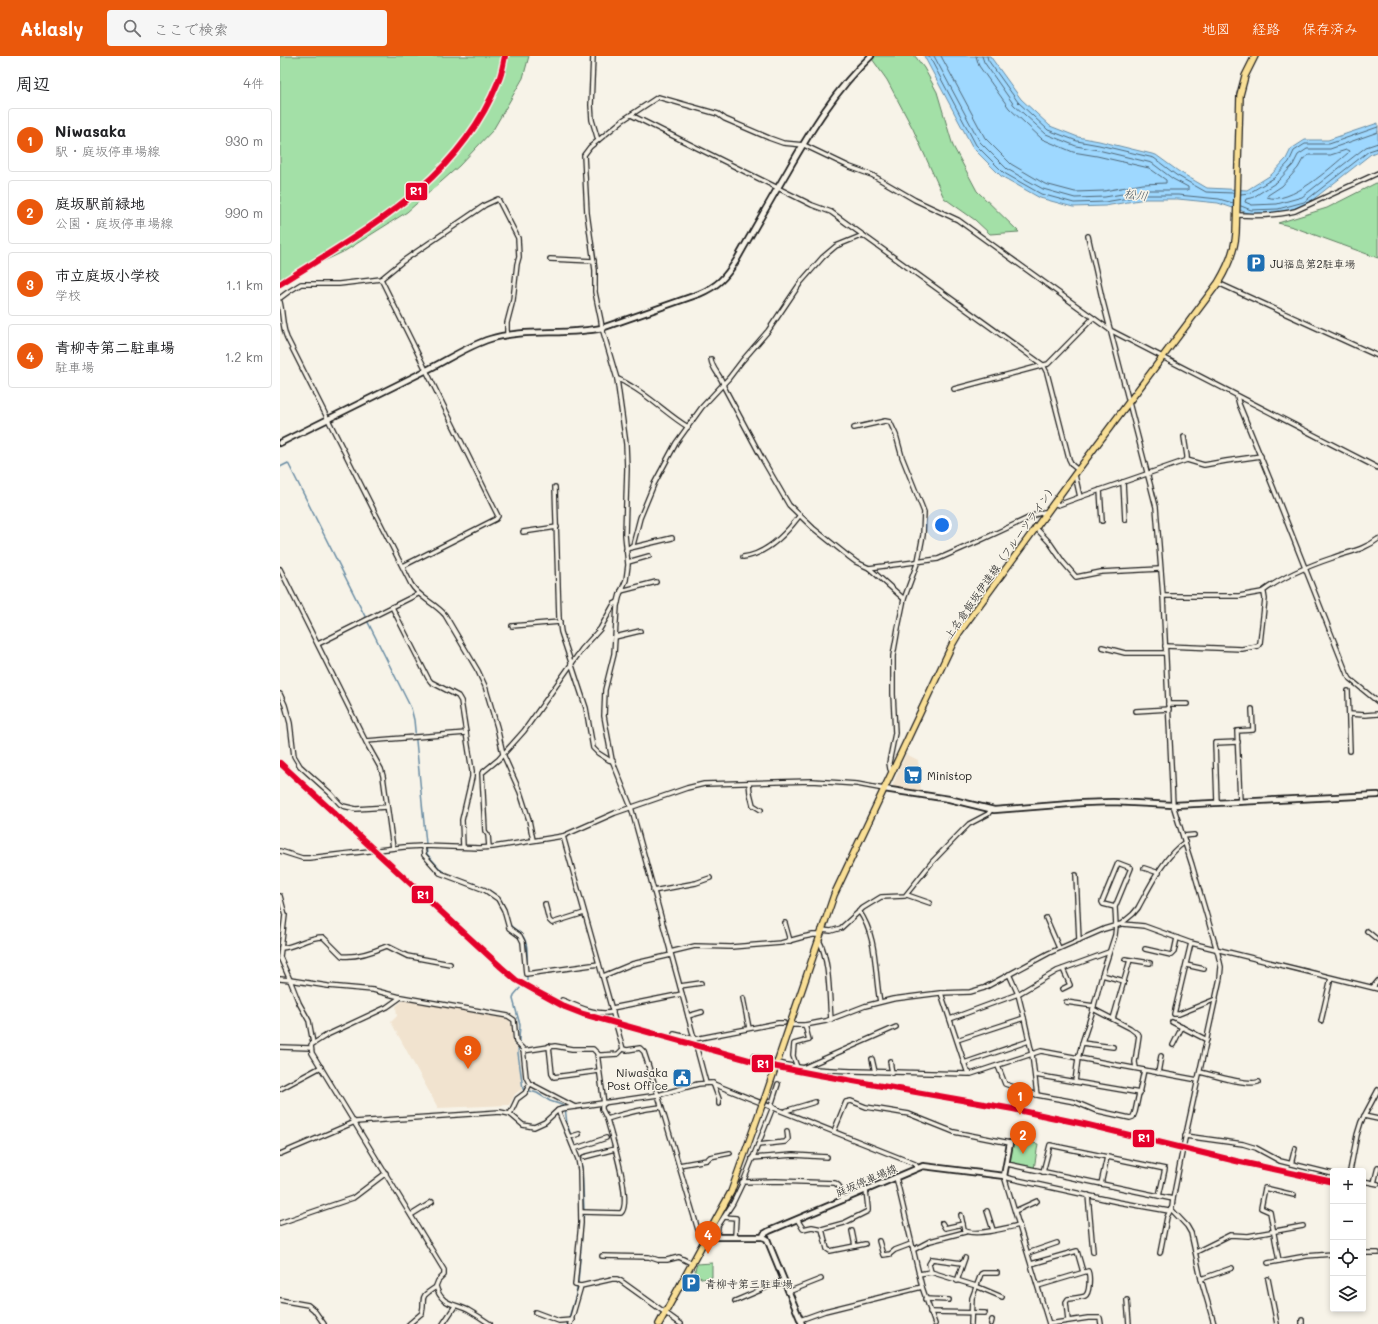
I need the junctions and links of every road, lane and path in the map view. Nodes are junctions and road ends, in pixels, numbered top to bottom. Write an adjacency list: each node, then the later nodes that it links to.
1 (593, 56): 5 (street)
2 (871, 56): 6 (street)
3 (1255, 56): 9 (main road, 上名倉飯坂伊達線（フルーツライン）)
4 (631, 115): 5 (street); 6 (street); 8 (street)
5 (598, 140): 13 (street)
6 (803, 145): 8 (street); 18 (street)
7 (1378, 173): 9 (street)
8 (778, 188): 10 (street); 19 (street)
9 (1237, 215): 15 (main road, 上名倉飯坂伊達線（フルーツライン）)
10 (863, 235): 25 (street); 28 (street)
11 (1088, 236): 20 (street)
12 (550, 259): 13 (street)
13 (594, 261): 19 (street)
14 (381, 279): 16 (street); 21 (street); 26 (street)
15 (1218, 283): 22 (street); 23 (main road, 上名倉飯坂伊達線（フルーツライン）)
16 (280, 298)
17 (280, 302): 32 (street)
18 (1093, 318): 20 (street); 25 (street)
19 (602, 328): 21 (street); 27 (street)
20 (1110, 330): 23 (street); 31 (street)
21 (506, 335): 26 (street)
22 (1378, 356)
23 (1162, 357): 30 (street); 31 (main road, 上名倉飯坂伊達線（フルーツライン）)
24 (711, 359): 28 (street)
25 (1043, 366): 29 (street); 40 (street)
26 (426, 370): 32 (street); 61 (street)
27 (617, 379): 33 (street); 56 (street)
28 (723, 384): 33 (street); 48 (street)
29 (954, 388)
30 (1238, 396): 37 (street); 39 (street)
31 (1129, 400): 40 (main road, 上名倉飯坂伊達線（フルーツライン）); 41 (street)
32 (328, 419): 36 (street); 61 (street)
33 (688, 427): 56 (street)
34 (854, 428): 59 (street)
35 (1184, 437): 38 (street)
36 (280, 443)
37 (1260, 456): 38 (street); 63 (street)
38 (1186, 460): 41 (street)
39 (1378, 468)
40 (1076, 472): 45 (street); 46 (main road, 上名倉飯坂伊達線（フルーツライン）)
41 (1148, 473): 42 (street); 65 (street)
42 (1123, 482): 44 (street); 49 (street)
43 (555, 487): 51 (street)
44 (1100, 490): 45 (street); 50 (street)
45 (1080, 497): 46 (street)
46 (1053, 503): 47 (main road, 上名倉飯坂伊達線（フルーツライン）)
47 (1046, 512): 52 (main road, 上名倉飯坂伊達線（フルーツライン）); 59 (street)
48 (800, 516): 58 (street); 62 (street)
49 (1126, 520)
50 (1102, 521)
51 (557, 527): 53 (street); 74 (street)
52 (1035, 527): 65 (street); 100 (main road, 上名倉飯坂伊達線（フルーツライン）)
53 (523, 532)
54 (672, 538): 56 (street)
55 (1378, 539): 63 (street)
56 (628, 549): 60 (street)
57 (649, 556): 60 (street)
58 (743, 557)
59 (918, 561): 62 (street); 71 (street)
60 (628, 562): 67 (street)
61 (403, 566): 69 (street)
62 (869, 568): 71 (street)
63 (1305, 568): 68 (street); 85 (street)
64 (280, 569): 78 (street)
65 (1160, 569): 70 (street)
66 (656, 582): 67 (street)
67 (621, 591): 72 (street)
68 (1262, 592): 70 (street); 79 (street)
69 (418, 594): 73 (street); 97 (street)
70 (1163, 596): 79 (street)
71 (904, 599): 100 (street)
72 (618, 602): 77 (street); 82 (street)
73 (392, 607): 78 (street); 93 (street)
74 (560, 622): 75 (street); 82 (street)
75 (512, 626)
76 (640, 631): 77 (street)
77 (615, 637): 98 (street)
78 (318, 644): 94 (street)
79 (1165, 646): 81 (street)
80 (1102, 648): 81 (street)
81 (1165, 653): 86 (street)
82 (572, 663): 97 (street); 98 (street)
83 (1348, 691): 91 (street)
84 (280, 694): 109 (street)
85 (1378, 702)
86 (1168, 704): 87 (street); 88 (street)
87 (1187, 704)
88 (1169, 709): 90 (street); 107 (street)
89 (1252, 709): 95 (street)
90 (1136, 710)
91 (1349, 714): 92 (street); 96 (street)
92 (1378, 714)
93 (466, 733): 94 (street); 99 (street)
94 (366, 742): 109 (street)
95 (1238, 742): 105 (street); 106 (street)
96 (1350, 751)
97 (503, 755): 101 (street); 115 (street)
98 (613, 761): 108 (street)
99 (472, 772): 101 (street); 118 (street)
100 (892, 773): 103 (main road, 上名倉飯坂伊達線（フルーツライン）)
101 (481, 775): 119 (street)
102 (750, 783): 103 (street); 108 (street); 110 (street)
103 (884, 790): 111 (street); 139 (main road, 上名倉飯坂伊達線（フルーツライン）)
104 (1378, 795): 105 (street)
105 (1240, 802): 106 (street)
106 (1217, 803): 107 (street)
107 (1173, 805): 111 (street); 114 (street)
108 (631, 807): 113 (street); 126 (street)
109 (387, 808): 120 (street)
110 (761, 810)
111 (991, 810): 127 (street)
112 (1194, 834): 114 (street)
113 (563, 836): 115 (street); 133 (street)
114 (1183, 836): 116 (street)
115 (533, 840): 119 (street)
116 (1185, 842): 123 (street); 148 (street)
117 (423, 846): 118 (street); 120 (street); 155 (street)
118 (463, 847): 119 (street)
119 (489, 847)
120 (393, 848): 121 (street)
121 (280, 851)
122 (1144, 868): 123 (street)
123 (1159, 873): 136 (street)
124 (1076, 874): 141 (street)
125 (710, 878): 126 (street)
126 (654, 892): 150 (street)
127 (907, 895): 129 (street); 132 (street)
128 (280, 896): 145 (street)
129 (930, 903)
130 (545, 904): 133 (street)
131 (1115, 907): 131 (street); 137 (street)
132 (859, 911): 139 (street); 179 (street)
133 (584, 913): 155 (street)
134 (1046, 918): 146 (street)
135 (785, 923): 143 (street)
136 (1122, 924): 137 (street); 140 (street)
137 (1116, 926): 141 (street); 149 (street)
138 (1367, 931): 142 (street)
139 (820, 935): 143 (street); 188 (street); 218 (main road, 上名倉飯坂伊達線（フルーツライン）)
140 (1177, 938): 144 (street); 147 (street)
141 (1079, 940): 146 (street)
142 (1378, 940)
143 (790, 941): 150 (street)
144 (1190, 943): 148 (street); 156 (street)
145 (281, 948): 154 (street); 164 (street)
146 (1059, 948): 159 (street)
147 (1145, 949)
148 (1216, 950): 162 (street); 177 (street)
149 (1109, 952): 157 (street); 161 (street)
150 (671, 953): 160 (street); 168 (street)
151 (1125, 959): 152 (street)
152 (1130, 960): 153 (street); 165 (street)
153 (1150, 963)
154 (450, 964)
155 (599, 964): 160 (street)
156 (1186, 965): 158 (street); 177 (street)
157 (1063, 969): 171 (street); 174 (street)
158 (1204, 970)
159 (1009, 974): 172 (street); 174 (street)
160 (603, 976): 182 (street)
161 (1102, 976): 165 (street); 181 (street)
162 (1331, 978): 169 (street); 189 (street)
163 (280, 979): 164 (street)
164 (290, 980): 175 (street); 202 (street)
165 (1124, 981): 187 (street)
166 (1378, 981): 169 (street)
167 (701, 983): 168 (street)
168 (680, 986): 173 (street)
169 (1373, 987): 170 (street)
170 (1378, 988)
171 (1062, 989)
172 (941, 993): 179 (street); 186 (street)
173 (682, 994): 182 (street); 184 (street)
174 (1018, 994): 185 (street); 186 (street)
175 (400, 997): 202 (street); 210 (street)
176 (743, 998): 196 (street)
177 (1216, 999): 200 (street)
178 (562, 1000): 182 (street)
179 (880, 1002): 188 (street)
180 (1066, 1002): 181 (street)
181 (1094, 1008): 187 (street); 203 (street)
182 (612, 1010): 209 (street)
183 (702, 1012): 184 (street)
184 (688, 1016): 198 (street)
185 (1024, 1018): 199 (street); 201 (street)
186 (950, 1019): 199 (street)
187 (1113, 1019): 224 (street)
188 (831, 1020): 193 (street)
189 (1321, 1021)
190 (1172, 1022): 195 (street)
191 (784, 1023): 196 (street)
192 (793, 1025): 193 (street)
193 (805, 1025): 222 (street)
194 (896, 1027): 223 (street)
195 (1182, 1027): 200 (street); 204 (street)
196 (749, 1028): 198 (street)
197 (674, 1034): 198 (street)
198 (695, 1039): 236 (street)
199 (957, 1040): 219 (street)
200 (1207, 1040): 228 (street)
201 (1029, 1041): 212 (street); 219 (street)
202 (313, 1043): 208 (street)
203 (1082, 1043): 207 (street); 215 (street)
204 (1173, 1045)
205 (549, 1046): 210 (street); 211 (street); 226 (street)
206 (280, 1047): 208 (street)
207 (1113, 1047)
208 (311, 1048): 221 (street)
209 (623, 1050): 211 (street); 243 (street)
210 (523, 1051): 239 (street)
211 (597, 1053): 226 (street)
212 (1032, 1054): 215 (street); 220 (street); 232 (street)
213 (753, 1056): 218 (street)
214 (1161, 1056): 230 (street)
215 (1078, 1058): 224 (street); 234 (street)
216 (872, 1059): 227 (street)
217 (890, 1061): 229 (street)
218 (776, 1062): 222 (street); 319 (main road, 上名倉飯坂伊達線（フルーツライン）, bridge)
219 (964, 1062): 231 (street)
220 (998, 1066): 231 (street); 244 (street)
221 (321, 1067): 240 (street); 258 (street)
222 (796, 1067): 223 (street)
223 (802, 1068): 227 (street)
224 (1136, 1068): 225 (street)
225 (1144, 1070): 230 (street); 242 (street)
226 (599, 1071): 247 (street)
227 (875, 1072): 229 (street)
228 (1200, 1072): 233 (street); 235 (street)
229 (892, 1073): 231 (street)
230 (1158, 1073): 233 (street)
231 (971, 1074)
232 (1035, 1074): 234 (street); 244 (street)
233 (1198, 1080): 262 (street)
234 (1075, 1082): 242 (street)
235 (1258, 1082)
236 (706, 1083): 237 (street); 243 (street)
237 (713, 1083): 248 (street); 249 (street)
238 (778, 1084): 249 (street)
239 (529, 1086): 250 (street); 254 (street)
240 (280, 1089)
241 (1378, 1090): 245 (street)
242 (1140, 1093): 244 (street)
243 (658, 1095): 247 (street); 251 (street)
244 (1037, 1095)
245 (1376, 1096): 255 (street)
246 (815, 1102): 253 (street)
247 (603, 1104): 250 (street); 257 (street)
248 (719, 1104)
249 (772, 1106): 253 (street); 266 (street)
250 (575, 1107): 252 (street)
251 (661, 1107): 257 (street); 278 (street)
252 (560, 1110): 254 (street); 263 (street)
253 (785, 1111): 260 (street)
254 (510, 1114): 258 (street)
255 (1364, 1116): 256 (street); 281 (street)
256 (1378, 1119)
257 (607, 1120): 269 (street)
258 (355, 1122): 271 (street); 283 (street)
259 (787, 1131): 266 (street)
260 (834, 1131): 265 (street); 280 (street)
261 (579, 1134): 263 (street)
262 (1186, 1136): 277 (street); 295 (street)
263 (569, 1137): 268 (street)
264 (606, 1138): 268 (street)
265 (1010, 1143): 276 (street)
266 (758, 1145): 275 (street)
267 (1295, 1148): 277 (street)
268 (574, 1149): 302 (street)
269 (615, 1149): 272 (street); 302 (street)
270 (730, 1153): 278 (street)
271 (280, 1154)
272 (584, 1157)
273 (827, 1157): 275 (street)
274 (1107, 1157): 282 (street); 289 (street); 294 (street)
275 (752, 1158): 287 (street)
276 (1007, 1164): 282 (street); 285 (street)
277 (1291, 1164): 284 (street)
278 (679, 1165): 319 (street)
279 (1378, 1167): 290 (street)
280 (918, 1168): 285 (street, 庭坂停車場線); 286 (street, 庭坂停車場線)
281 (1351, 1168)
282 (1044, 1172): 289 (street)
283 (386, 1173): 303 (street); 307 (street)
284 (1330, 1173)
285 (1004, 1176): 292 (street); 301 (street)
286 (896, 1177): 291 (street, 庭坂停車場線); 324 (street)
287 (742, 1182): 296 (street); 305 (street)
288 (1366, 1182): 290 (street)
289 (1101, 1184): 294 (street)
290 (1376, 1184)
291 (866, 1190): 296 (street, 庭坂停車場線); 312 (street)
292 (1088, 1195): 299 (street); 327 (street)
293 (1294, 1195): 315 (street)
294 (1159, 1196): 295 (street)
295 (1173, 1199): 299 (street)
296 (843, 1200): 306 (street, 庭坂停車場線)
297 (1037, 1201): 301 (street)
298 (432, 1202): 303 (street)
299 (1170, 1210): 328 (street); 330 (street)
300 (987, 1211): 313 (street)
301 (1014, 1211): 310 (street)
302 (581, 1212): 351 (street)
303 (411, 1215): 354 (street)
304 (961, 1215): 309 (street)
305 (724, 1217): 317 (street); 318 (street)
306 (797, 1219): 312 (street); 320 (street, 庭坂停車場線)
307 (280, 1223)
308 (942, 1223): 309 (street)
309 (963, 1224): 316 (street)
310 (1019, 1225): 313 (street); 329 (street)
311 (1303, 1226): 315 (street)
312 (822, 1229): 325 (street)
313 (993, 1230): 316 (street)
314 (852, 1231): 325 (street)
315 (1274, 1231): 328 (street); 336 (street)
316 (965, 1232): 326 (street)
317 (716, 1236): 318 (street); 319 (street)
318 (735, 1236): 320 (street)
319 (708, 1237): 339 (main road)
320 (763, 1237): 349 (street)
321 (879, 1241): 324 (street)
322 (1057, 1243): 329 (street)
323 (865, 1244): 325 (street)
324 (911, 1244): 326 (street)
325 (855, 1246)
326 (913, 1250): 345 (street)
327 (1093, 1252)
328 (1196, 1252): 347 (street)
329 (1028, 1253): 340 (street)
330 (1160, 1253)
331 (1366, 1253): 332 (street)
332 (1378, 1253)
333 (1330, 1254): 336 (street)
334 (602, 1256): 339 (street)
335 (965, 1258): 337 (street)
336 (1279, 1261): 338 (street)
337 (962, 1263): 342 (street); 350 (street)
338 (1268, 1263)
339 (693, 1264): 366 (main road)
340 (1031, 1264): 343 (street); 353 (street)
341 (1232, 1268): 347 (street)
342 (931, 1272): 345 (street); 350 (street)
343 (1083, 1272): 353 (street); 370 (street)
344 (996, 1273): 352 (street)
345 (919, 1274): 355 (street)
346 (821, 1279): 356 (street)
347 (1201, 1279): 385 (street)
348 (1268, 1279): 386 (street)
349 (784, 1280): 356 (street); 362 (street)
350 (957, 1280): 352 (street)
351 (581, 1286): 366 (street); 371 (street)
352 (976, 1286): 357 (street); 367 (street)
353 (1038, 1286): 381 (street)
354 (436, 1287): 363 (street); 374 (street)
355 (922, 1287): 358 (street); 372 (street)
356 (788, 1292): 372 (street)
357 (1002, 1297)
358 (925, 1299): 360 (street); 365 (street)
359 (280, 1300): 373 (street)
360 (949, 1300)
361 (1127, 1300): 384 (street)
362 (735, 1301)
363 (455, 1306): 375 (street); 376 (street)
364 (535, 1312): 371 (street)
365 (930, 1312): 367 (street); 379 (street)
366 (665, 1313): 377 (main road); 378 (street)
367 (970, 1313): 368 (street); 380 (street)
368 (985, 1313)
369 (1078, 1319): 370 (street); 382 (street); 383 (street)
370 (1068, 1320): 381 (street)
371 (571, 1322)
372 (801, 1322)
373 (324, 1324)
374 (409, 1324)
375 (443, 1324)
376 (490, 1324)
377 (659, 1324)
378 (681, 1324)
379 (935, 1324)
380 (971, 1324)
381 (1049, 1324)
382 (1078, 1324)
383 (1101, 1324)
384 (1129, 1324)
385 (1214, 1324)
386 (1277, 1324)

